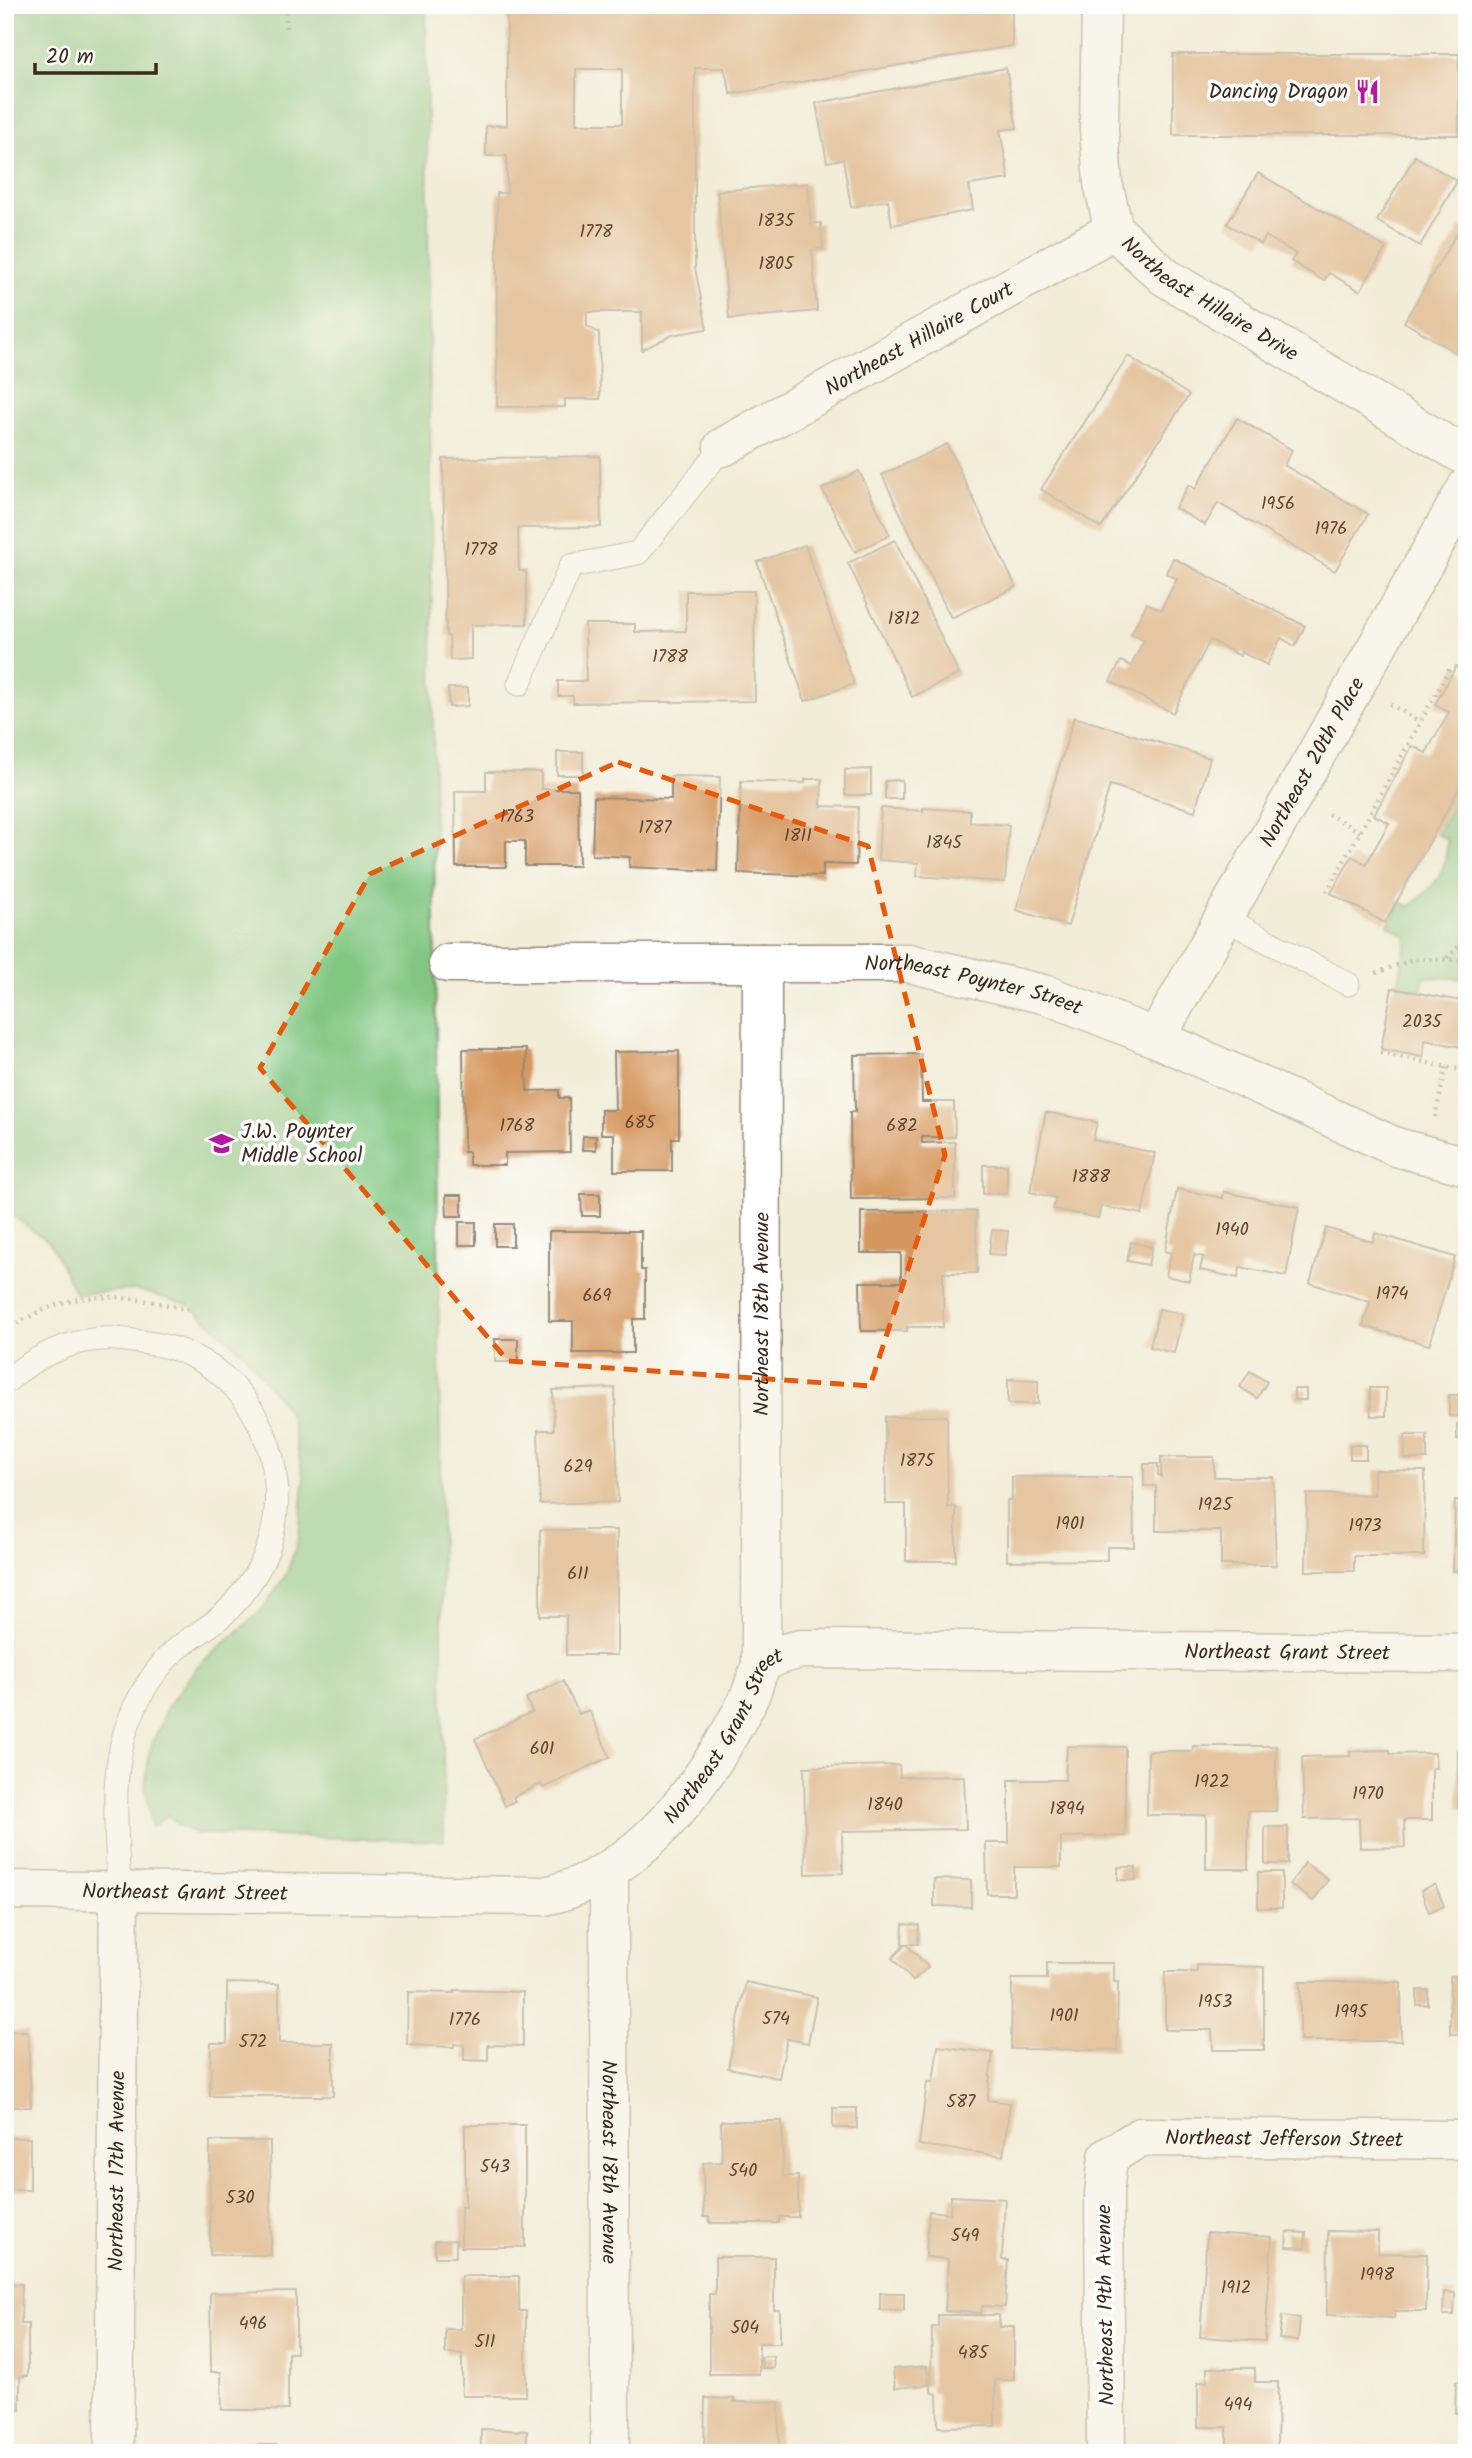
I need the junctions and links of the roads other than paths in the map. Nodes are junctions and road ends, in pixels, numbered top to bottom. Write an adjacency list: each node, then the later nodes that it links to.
1 (1101, 5): 2 (street, Northeast Hillaire Drive)
2 (1114, 230): 3 (street, Northeast Hillaire Court); 4 (street, Northeast Hillaire Drive)
3 (723, 447): 6 (lane)
4 (1467, 457)
5 (1467, 487): 7 (street, Northeast 20th Place)
6 (519, 684)
7 (1224, 918): 10 (lane); 11 (street, Northeast 20th Place)
8 (448, 963): 9 (street, Northeast Poynter Street)
9 (762, 963): 11 (street, Northeast Poynter Street); 15 (street, Northeast 18th Avenue)
10 (1348, 984)
11 (1156, 1038): 12 (street, Northeast Poynter Street)
12 (1467, 1166)
13 (5, 1383): 18 (lane)
14 (1467, 1653): 15 (street, Northeast Grant Street)
15 (761, 1666): 16 (street, Northeast Grant Street)
16 (609, 1870): 18 (street, Northeast Grant Street); 22 (street, Northeast 18th Avenue)
17 (5, 1890): 18 (street, Northeast Grant Street)
18 (119, 1890): 21 (street, Northeast 17th Avenue)
19 (1467, 2140): 20 (street, Northeast Jefferson Street)
20 (1108, 2157): 23 (street, Northeast 19th Avenue)
21 (114, 2453)
22 (610, 2453)
23 (1106, 2453)

